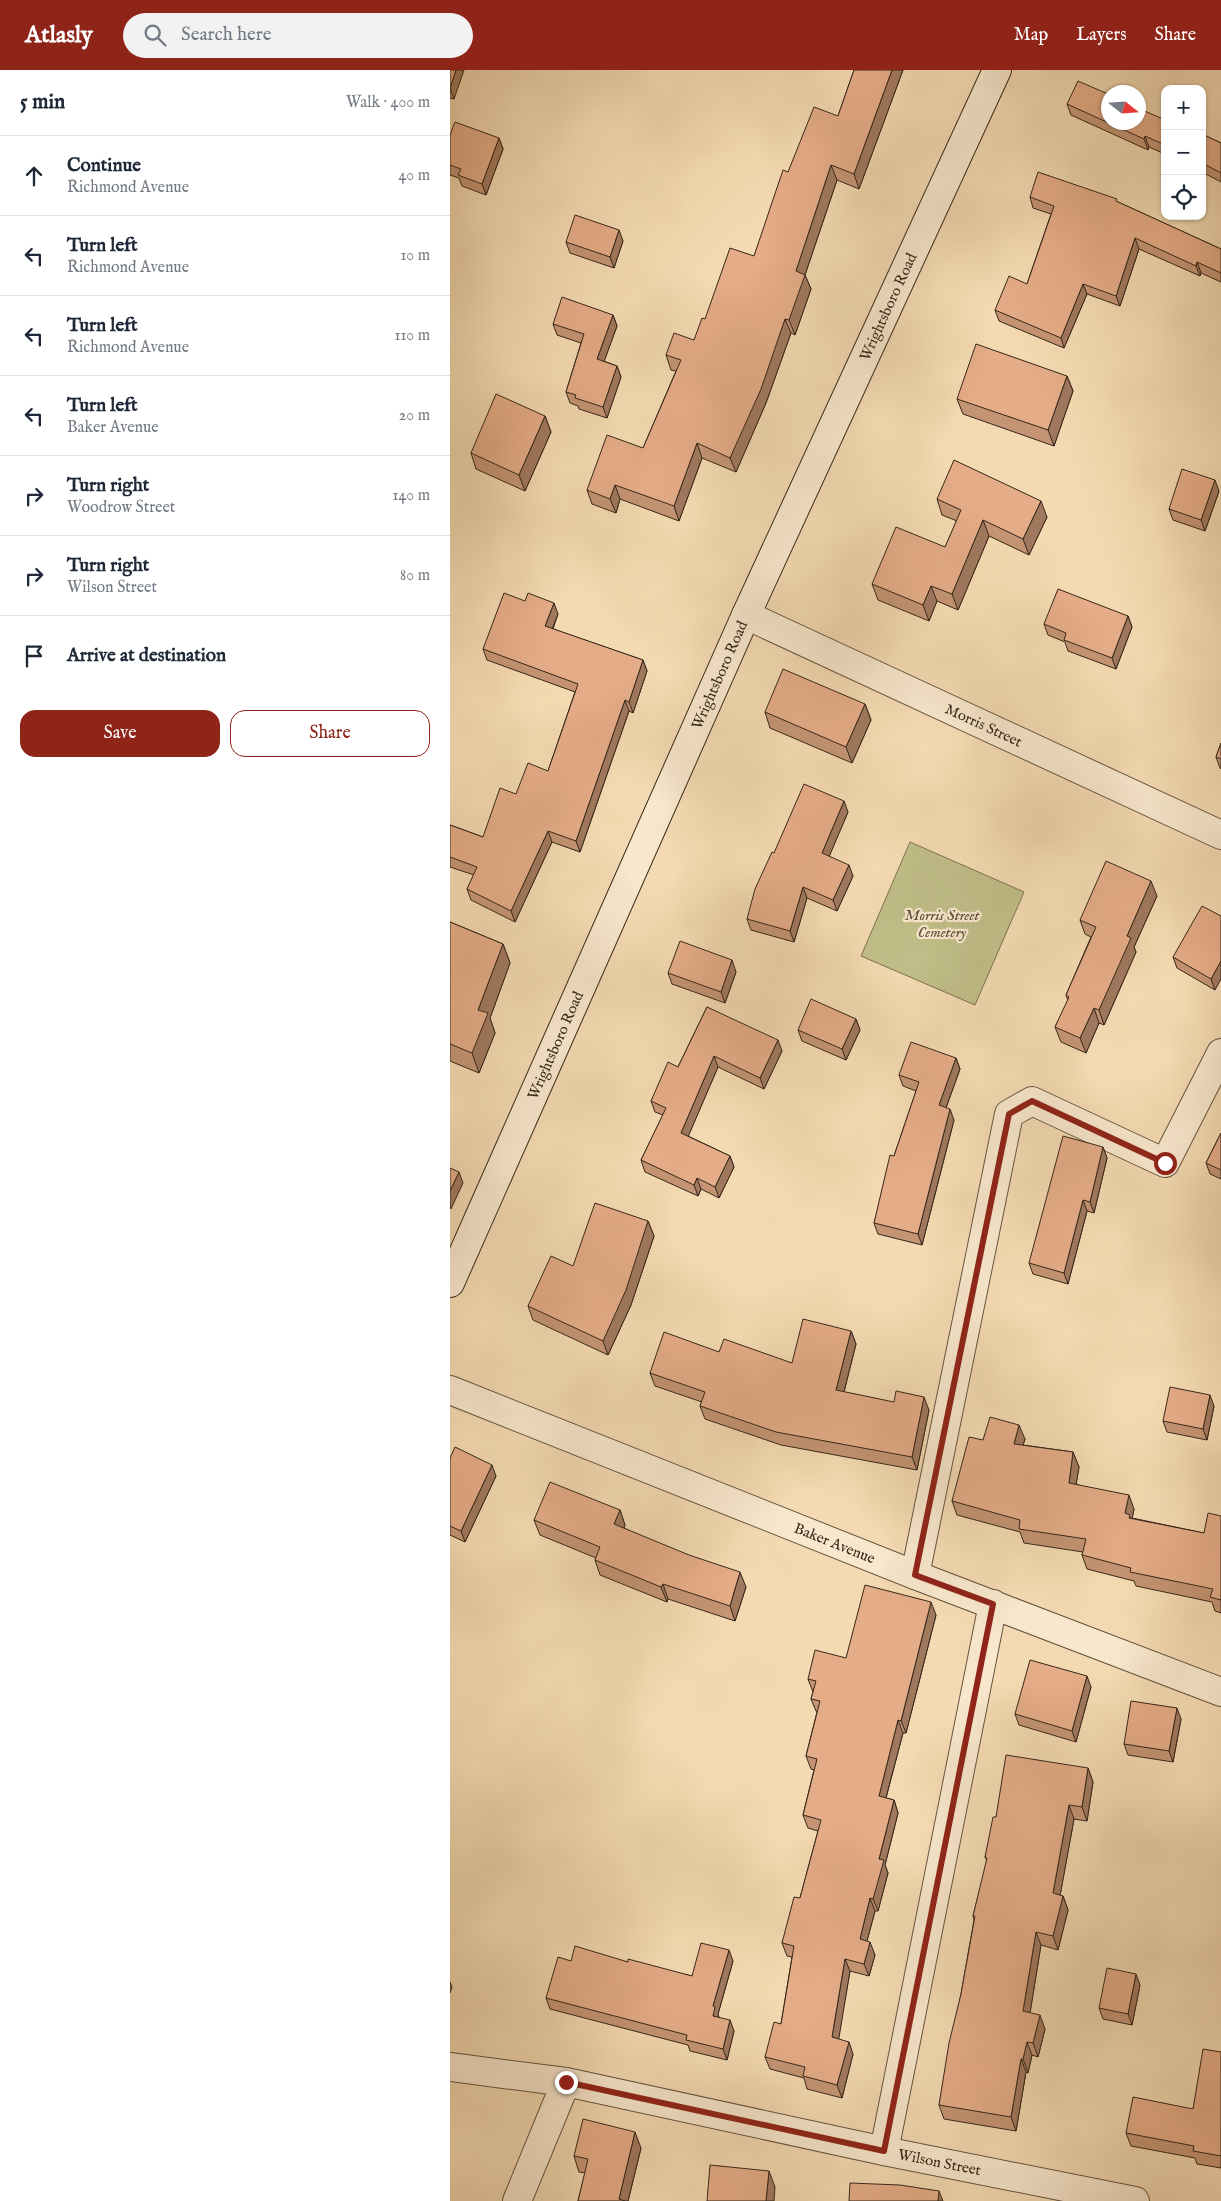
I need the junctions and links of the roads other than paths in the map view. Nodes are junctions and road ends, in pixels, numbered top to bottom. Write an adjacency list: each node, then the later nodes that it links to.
1 (997, 70): 2 (street, Wrightsboro Road)
2 (746, 616): 3 (street, Morris Street); 5 (street, Wrightsboro Road)
3 (1221, 836)
4 (1221, 1053): 8 (street)
5 (456, 1253): 6 (street, Wrightsboro Road)
6 (450, 1283)
7 (450, 1390): 8 (street, Baker Avenue)
8 (915, 1575): 9 (street, Baker Avenue)
9 (993, 1604): 10 (street, Baker Avenue); 13 (street)
10 (1221, 1692)
11 (450, 2067): 12 (street, Wilson Street)
12 (566, 2082): 13 (street, Wilson Street); 14 (street)
13 (884, 2151): 15 (street, Wilson Street)
14 (517, 2201)
15 (1135, 2201)

